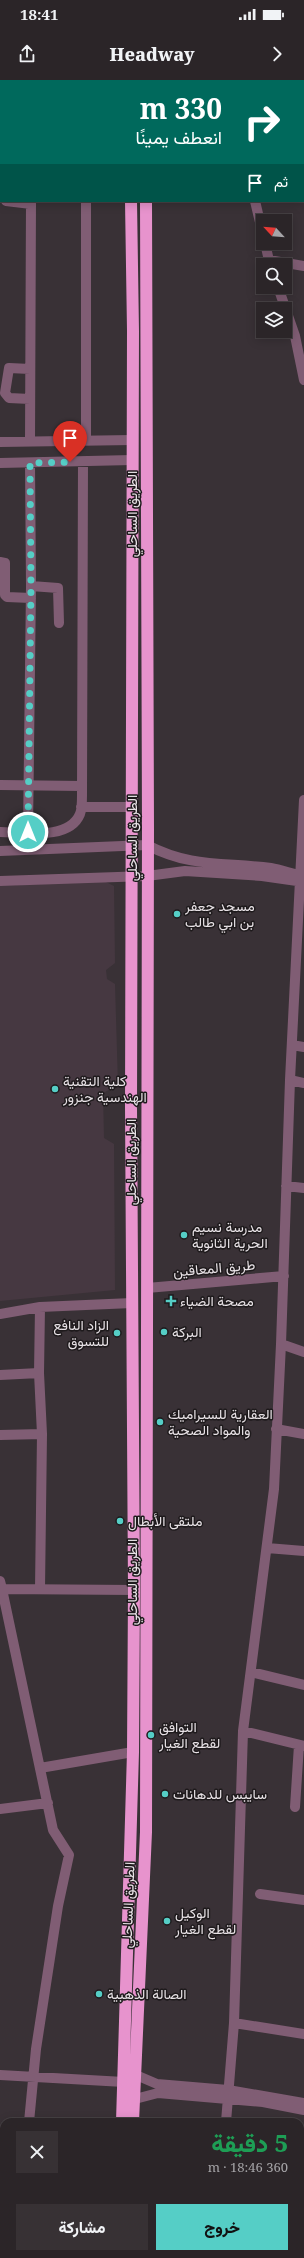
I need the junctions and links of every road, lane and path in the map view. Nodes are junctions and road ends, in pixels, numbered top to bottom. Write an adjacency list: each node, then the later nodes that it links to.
1 (31, 202): 11 (street)
2 (86, 202): 14 (street)
3 (131, 202): 15 (highway, الطريق الساحلي)
4 (146, 202): 35 (highway, الطريق الساحلي)
5 (255, 202): 6 (street)
6 (258, 214)
7 (292, 265): 8 (street)
8 (304, 266)
9 (281, 294): 10 (street)
10 (299, 337): 12 (street)
11 (30, 369): 13 (street); 13 (street)
12 (304, 380)
13 (30, 400): 17 (street)
14 (86, 439): 15 (street); 17 (street)
15 (132, 440): 18 (highway, الطريق الساحلي)
16 (0, 442): 17 (street)
17 (30, 442)
18 (132, 460): 19 (street); 31 (highway, الطريق الساحلي)
19 (83, 462): 21 (street); 28 (street)
20 (0, 463): 21 (street)
21 (30, 463): 23 (street)
22 (0, 562): 24 (street)
23 (31, 586): 24 (street); 25 (street)
24 (31, 598): 27 (street)
25 (59, 623)
26 (0, 785): 27 (street)
27 (28, 785): 28 (street); 33 (street)
28 (82, 786): 30 (street)
29 (304, 800): 39 (street)
30 (81, 807): 31 (street); 33 (street)
31 (131, 807): 34 (highway, الطريق الساحلي)
32 (0, 832): 33 (street)
33 (28, 832)
34 (130, 845): 35 (street); 36 (street); 37 (highway, الطريق الساحلي)
35 (147, 845): 38 (highway, الطريق الساحلي); 39 (street)
36 (0, 851)
37 (131, 876): 38 (street); 40 (street); 51 (highway, الطريق الساحلي)
38 (147, 876): 39 (street); 50 (highway, الطريق الساحلي)
39 (302, 879): 41 (street)
40 (0, 881)
41 (300, 933): 42 (street)
42 (299, 983): 43 (street)
43 (292, 1045): 44 (street); 45 (street)
44 (304, 1047)
45 (290, 1080): 46 (street); 47 (street)
46 (304, 1083)
47 (286, 1186): 48 (street); 49 (street)
48 (304, 1188)
49 (284, 1276): 50 (street, طريق المعاقين); 54 (street)
50 (147, 1288): 81 (highway, الطريق الساحلي)
51 (132, 1303): 52 (street); 66 (highway, الطريق الساحلي)
52 (40, 1307): 53 (street); 56 (street)
53 (0, 1314)
54 (281, 1344): 55 (street); 58 (street)
55 (304, 1352)
56 (39, 1373): 57 (street); 59 (street)
57 (0, 1376)
58 (276, 1428): 60 (street); 62 (street)
59 (42, 1434): 61 (street); 65 (street)
60 (304, 1434)
61 (0, 1435)
62 (267, 1548): 63 (street); 67 (street)
63 (304, 1551)
64 (1, 1585): 65 (street); 72 (street)
65 (40, 1589): 66 (street)
66 (134, 1590): 71 (highway, الطريق الساحلي)
67 (250, 1672): 68 (street); 69 (street)
68 (304, 1684)
69 (243, 1731): 70 (street); 78 (street)
70 (302, 1746): 74 (street)
71 (133, 1752): 72 (street); 83 (highway, الطريق الساحلي)
72 (40, 1768): 73 (street)
73 (48, 1803): 75 (street); 82 (street)
74 (295, 1807)
75 (0, 1809)
76 (260, 1894): 77 (street)
77 (304, 1900)
78 (234, 2023): 79 (street); 85 (street)
79 (304, 2034)
80 (0, 2075): 82 (street)
81 (136, 2075): 84 (street); 86 (highway, الطريق الساحلي)
82 (33, 2076): 83 (street); 89 (street)
83 (124, 2082): 90 (highway, الطريق الساحلي)
84 (158, 2088): 85 (street); 86 (street)
85 (228, 2094): 87 (street); 88 (street); 92 (street)
86 (135, 2098): 91 (highway, الطريق الساحلي)
87 (304, 2103)
88 (304, 2110)
89 (28, 2118)
90 (122, 2118)
91 (133, 2118)
92 (226, 2118)

